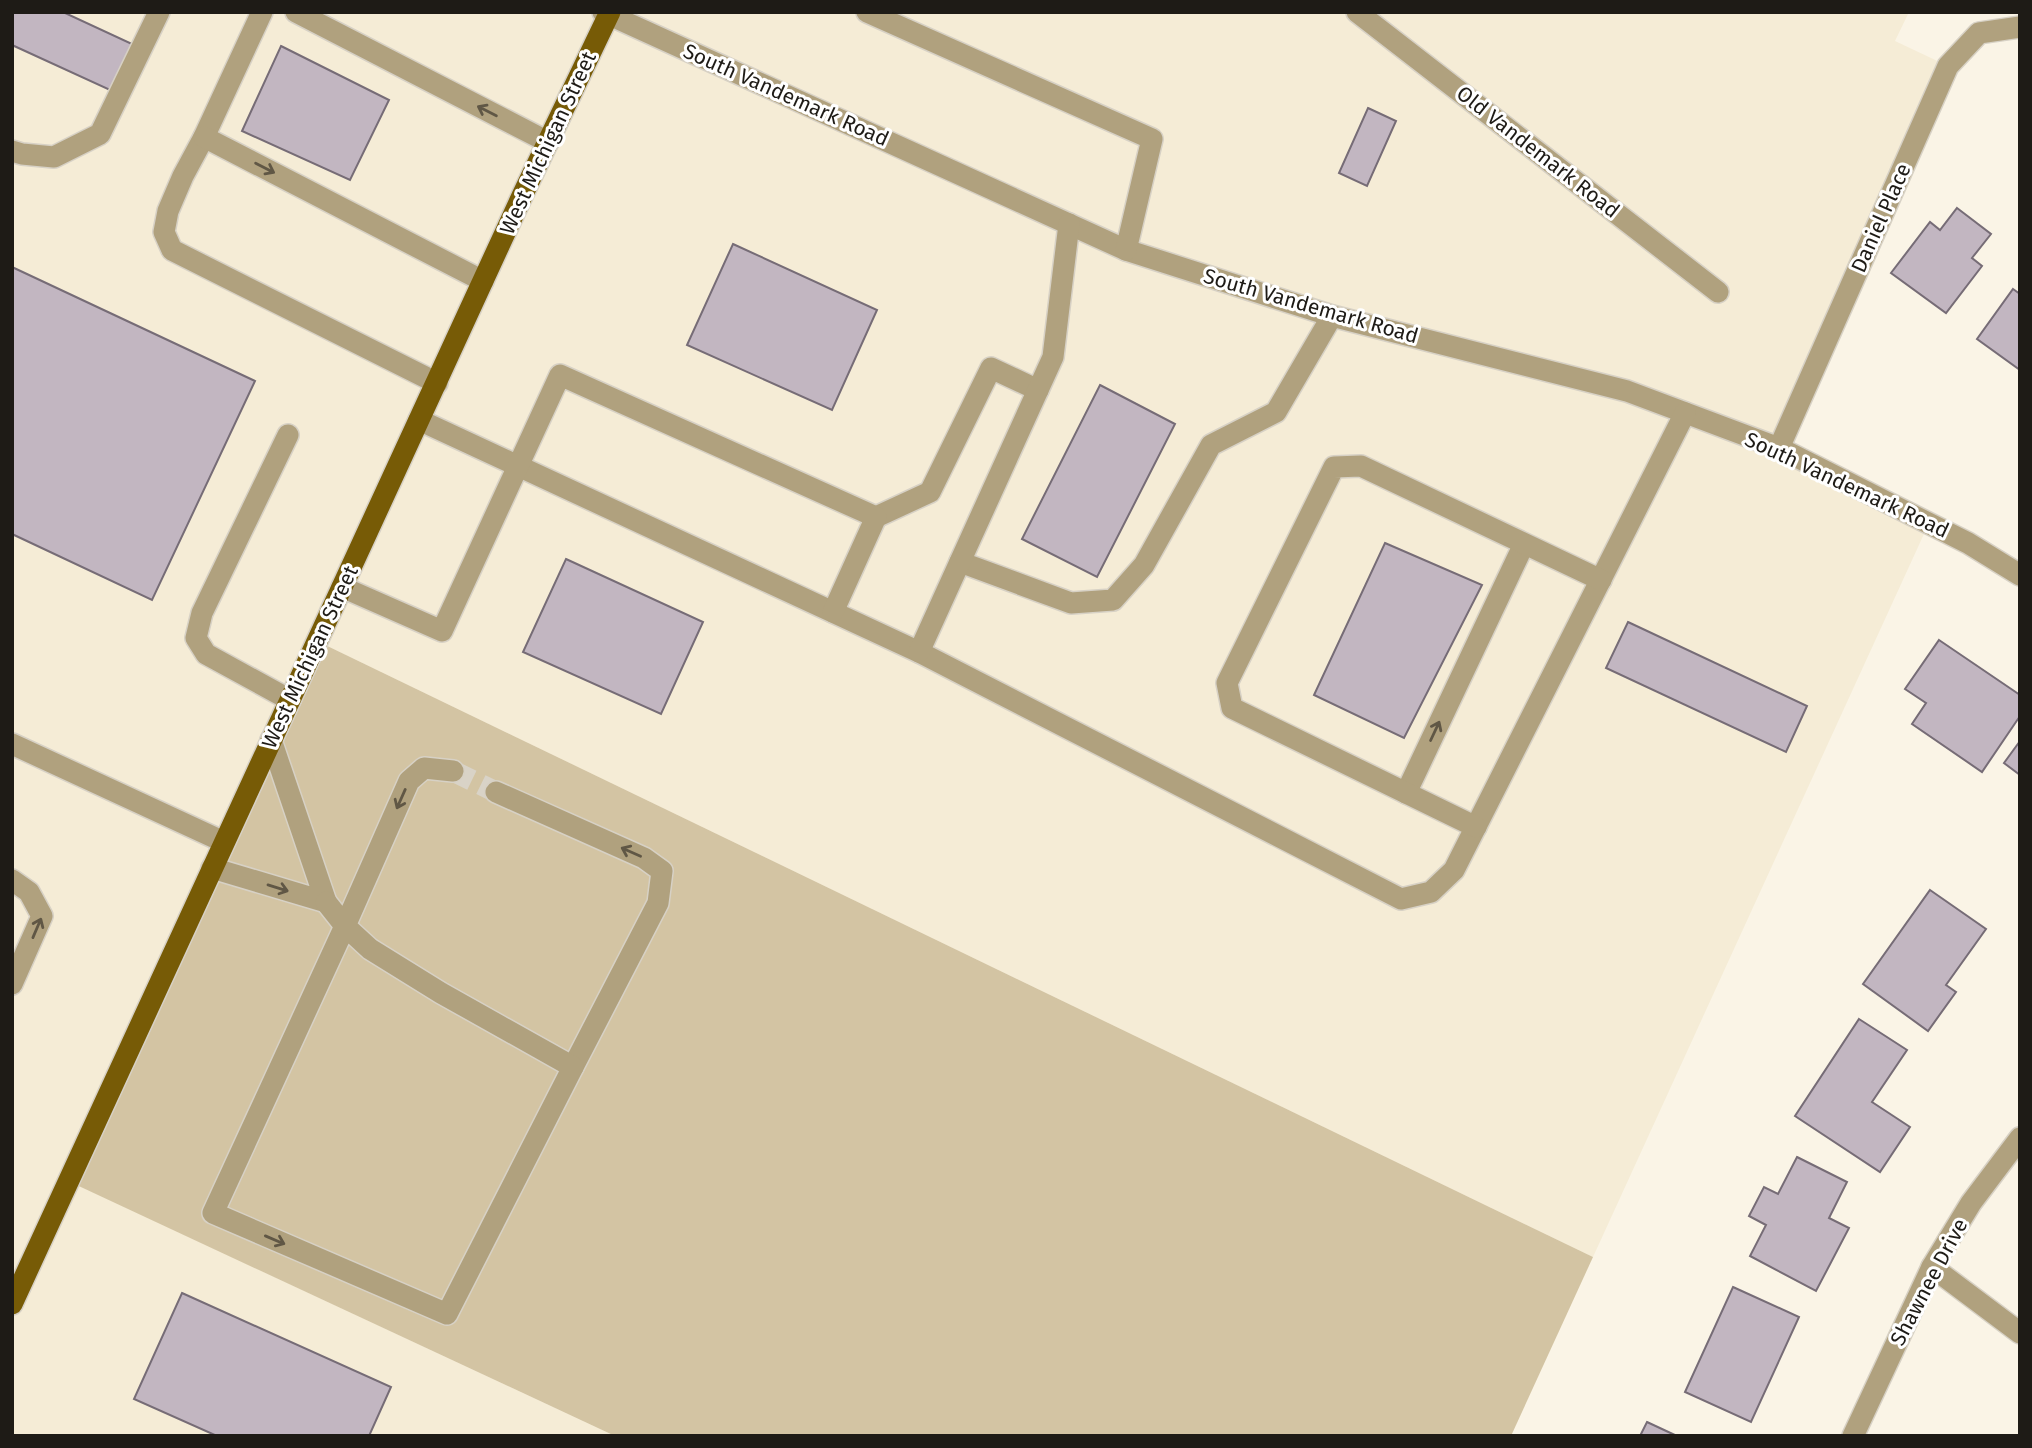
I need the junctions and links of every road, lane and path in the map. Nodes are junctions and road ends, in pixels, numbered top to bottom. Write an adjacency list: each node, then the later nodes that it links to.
1 (159, 12): 10 (street)
2 (262, 12): 8 (street)
3 (296, 12): 9 (street, one-way to 3)
4 (867, 12): 12 (street)
5 (1357, 12): 14 (street, Old Vandemark Road)
6 (607, 13): 9 (main road, West Michigan Street); 11 (street, South Vandemark Road)
7 (2020, 27): 21 (street, Daniel Place)
8 (204, 137): 13 (street, one-way to 13); 16 (street)
9 (548, 142): 13 (main road, West Michigan Street)
10 (12, 151)
11 (1069, 224): 12 (street, South Vandemark Road); 17 (street)
12 (1126, 250): 15 (street, South Vandemark Road)
13 (483, 281): 16 (main road, West Michigan Street)
14 (1718, 292)
15 (1332, 316): 18 (street, South Vandemark Road); 25 (street)
16 (437, 383): 19 (main road, West Michigan Street)
17 (1038, 390): 23 (street); 25 (street)
18 (1685, 413): 21 (street, South Vandemark Road); 27 (street)
19 (419, 420): 22 (street); 28 (main road, West Michigan Street)
20 (288, 435): 31 (street)
21 (1779, 448): 26 (street, South Vandemark Road)
22 (518, 466): 23 (street); 28 (street); 29 (street)
23 (876, 517): 29 (street)
24 (1524, 544): 27 (street); 36 (street, one-way to 24); 36 (street)
25 (960, 562): 30 (street)
26 (2020, 575)
27 (1601, 580): 37 (street)
28 (342, 587): 31 (main road, West Michigan Street)
29 (833, 612): 30 (street)
30 (919, 652): 37 (street)
31 (290, 699): 32 (main road, West Michigan Street)
32 (271, 740): 38 (main road, West Michigan Street); 41 (street)
33 (12, 744): 38 (street)
34 (453, 771): 42 (street, one-way to 42)
35 (496, 792): 44 (street, one-way to 35)
36 (1406, 793): 37 (street)
37 (1476, 827)
38 (224, 842): 39 (main road, West Michigan Street)
39 (212, 868): 41 (street, one-way to 41); 47 (main road, West Michigan Street)
40 (12, 880): 43 (street, one-way to 40)
41 (326, 902): 42 (street)
42 (345, 926): 44 (street); 44 (street, one-way to 44)
43 (12, 984)
44 (573, 1067)
45 (2020, 1138): 46 (street, Shawnee Drive)
46 (1932, 1267): 48 (street); 49 (street, Shawnee Drive)
47 (12, 1304)
48 (2020, 1333)
49 (1853, 1436)

